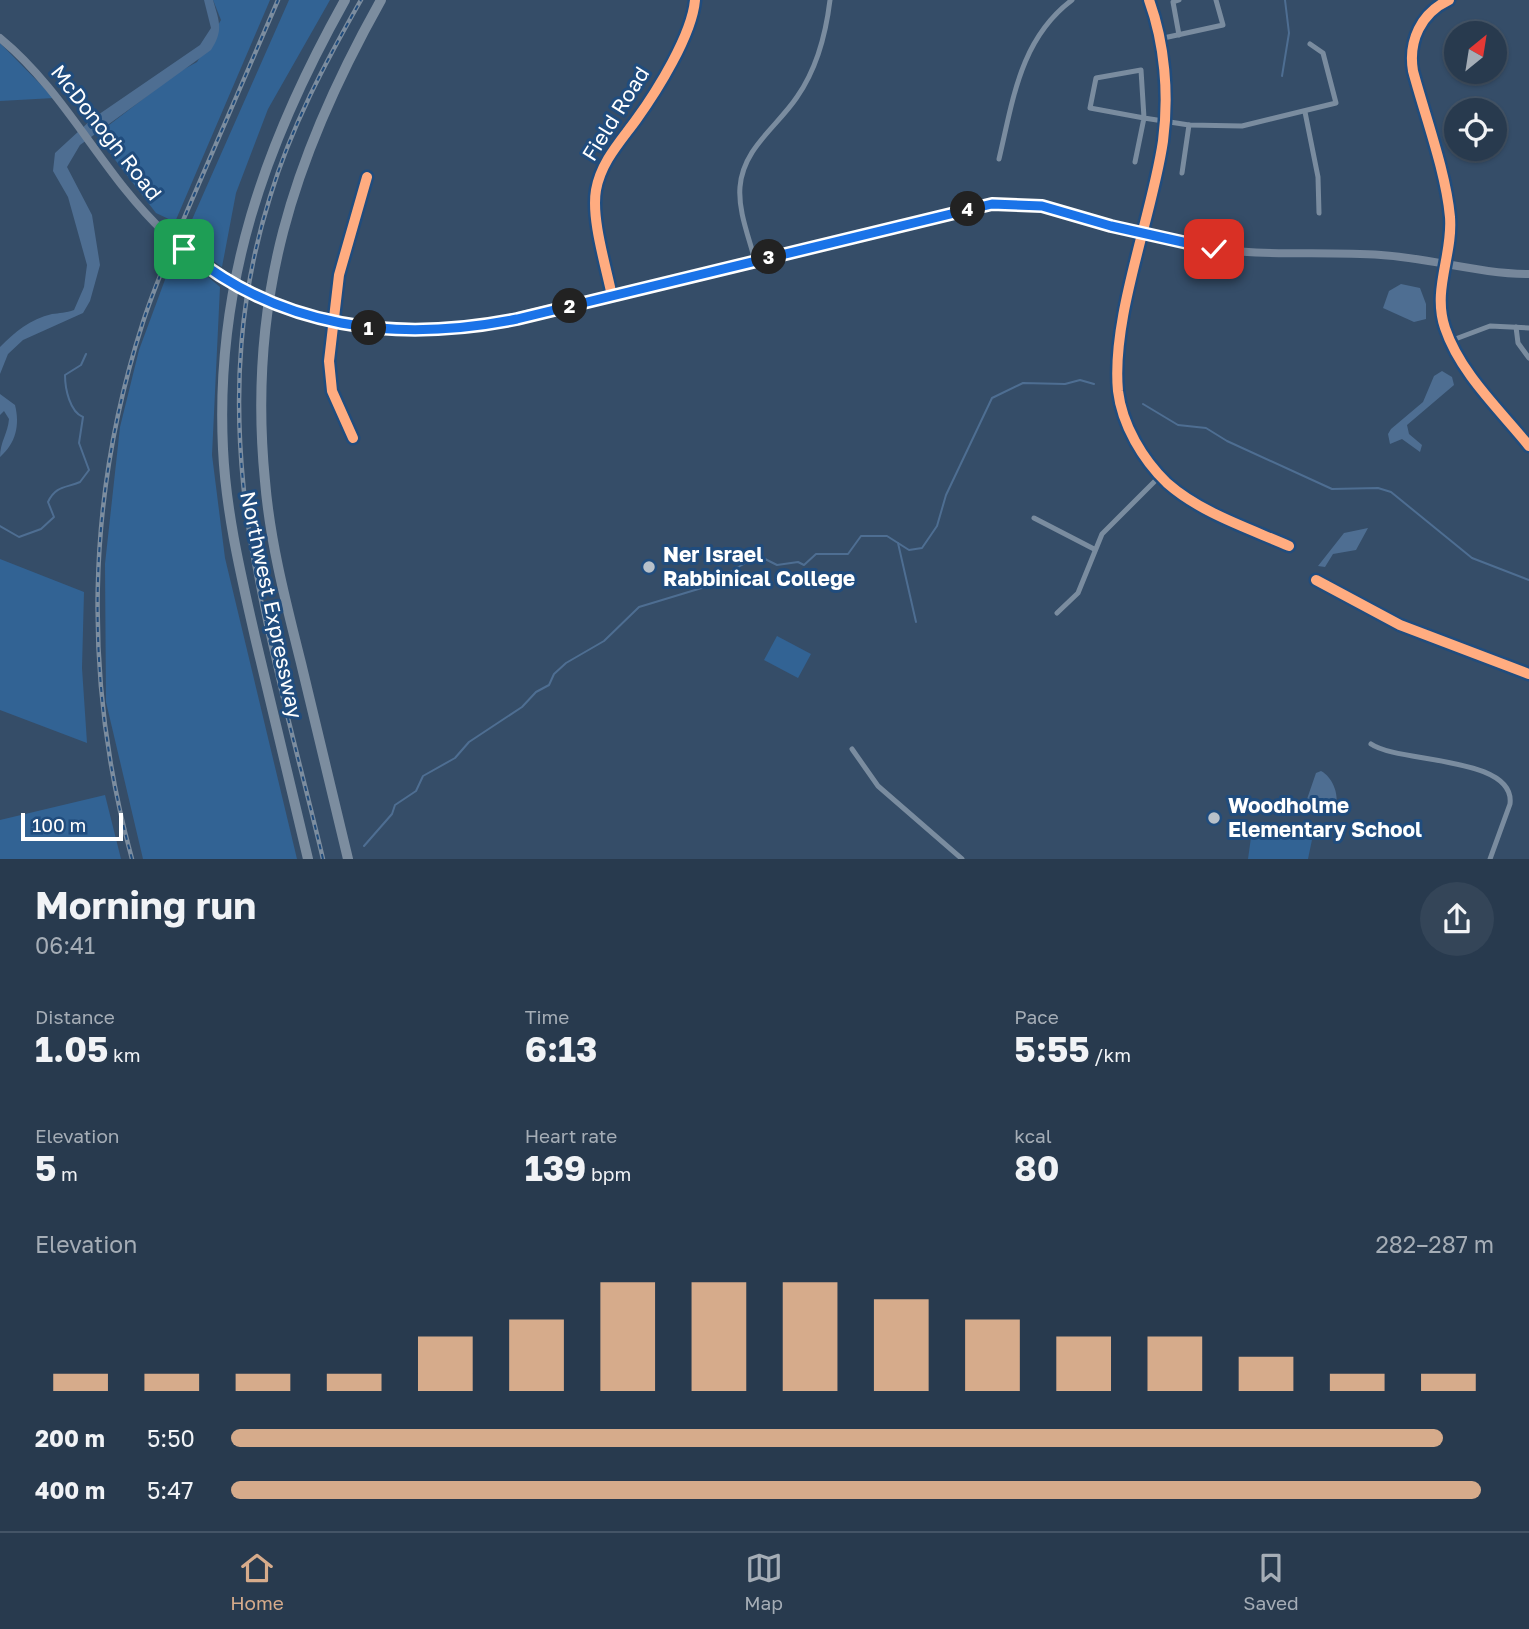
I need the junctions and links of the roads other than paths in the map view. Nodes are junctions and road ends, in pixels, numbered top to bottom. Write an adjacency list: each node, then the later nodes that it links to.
1 (345, 0): 44 (highway, Northwest Expressway)
2 (381, 0): 45 (highway, Northwest Expressway)
3 (695, 0): 27 (street, Field Road)
4 (830, 0): 24 (street)
5 (1072, 0): 18 (street)
6 (1149, 0): 12 (street)
7 (1179, 0): 10 (street)
8 (1216, 0): 10 (street)
9 (1449, 0): 25 (street)
10 (1179, 35): 12 (street)
11 (0, 38): 28 (main road, McDonogh Road, bridge)
12 (1159, 39): 16 (street)
13 (1310, 44): 14 (street)
14 (1305, 112): 17 (street); 22 (street)
15 (1144, 118): 15 (street); 16 (street); 19 (street)
16 (1165, 121): 17 (street); 23 (street)
17 (1189, 125): 20 (street)
18 (999, 159)
19 (1135, 162)
20 (1182, 173)
21 (367, 177): 28 (street)
22 (1319, 213)
23 (1143, 234): 24 (main road, McDonogh Road); 25 (main road, McDonogh Road); 35 (street)
24 (755, 261): 27 (main road, McDonogh Road)
25 (1444, 263): 26 (main road, McDonogh Road); 31 (street)
26 (1529, 274)
27 (612, 296): 28 (main road, McDonogh Road)
28 (334, 321): 33 (street)
29 (1516, 327): 30 (street); 31 (street); 32 (street)
30 (1529, 328)
31 (1450, 341): 34 (street)
32 (1529, 358)
33 (353, 438)
34 (1529, 446)
35 (1160, 476): 37 (street); 38 (street)
36 (1034, 518): 38 (street)
37 (1289, 546)
38 (1094, 549): 40 (street)
39 (1315, 580): 41 (street)
40 (1057, 612)
41 (1529, 674)
42 (1371, 744): 47 (street)
43 (852, 749): 46 (street)
44 (308, 859)
45 (348, 859)
46 (962, 859)
47 (1490, 859)

